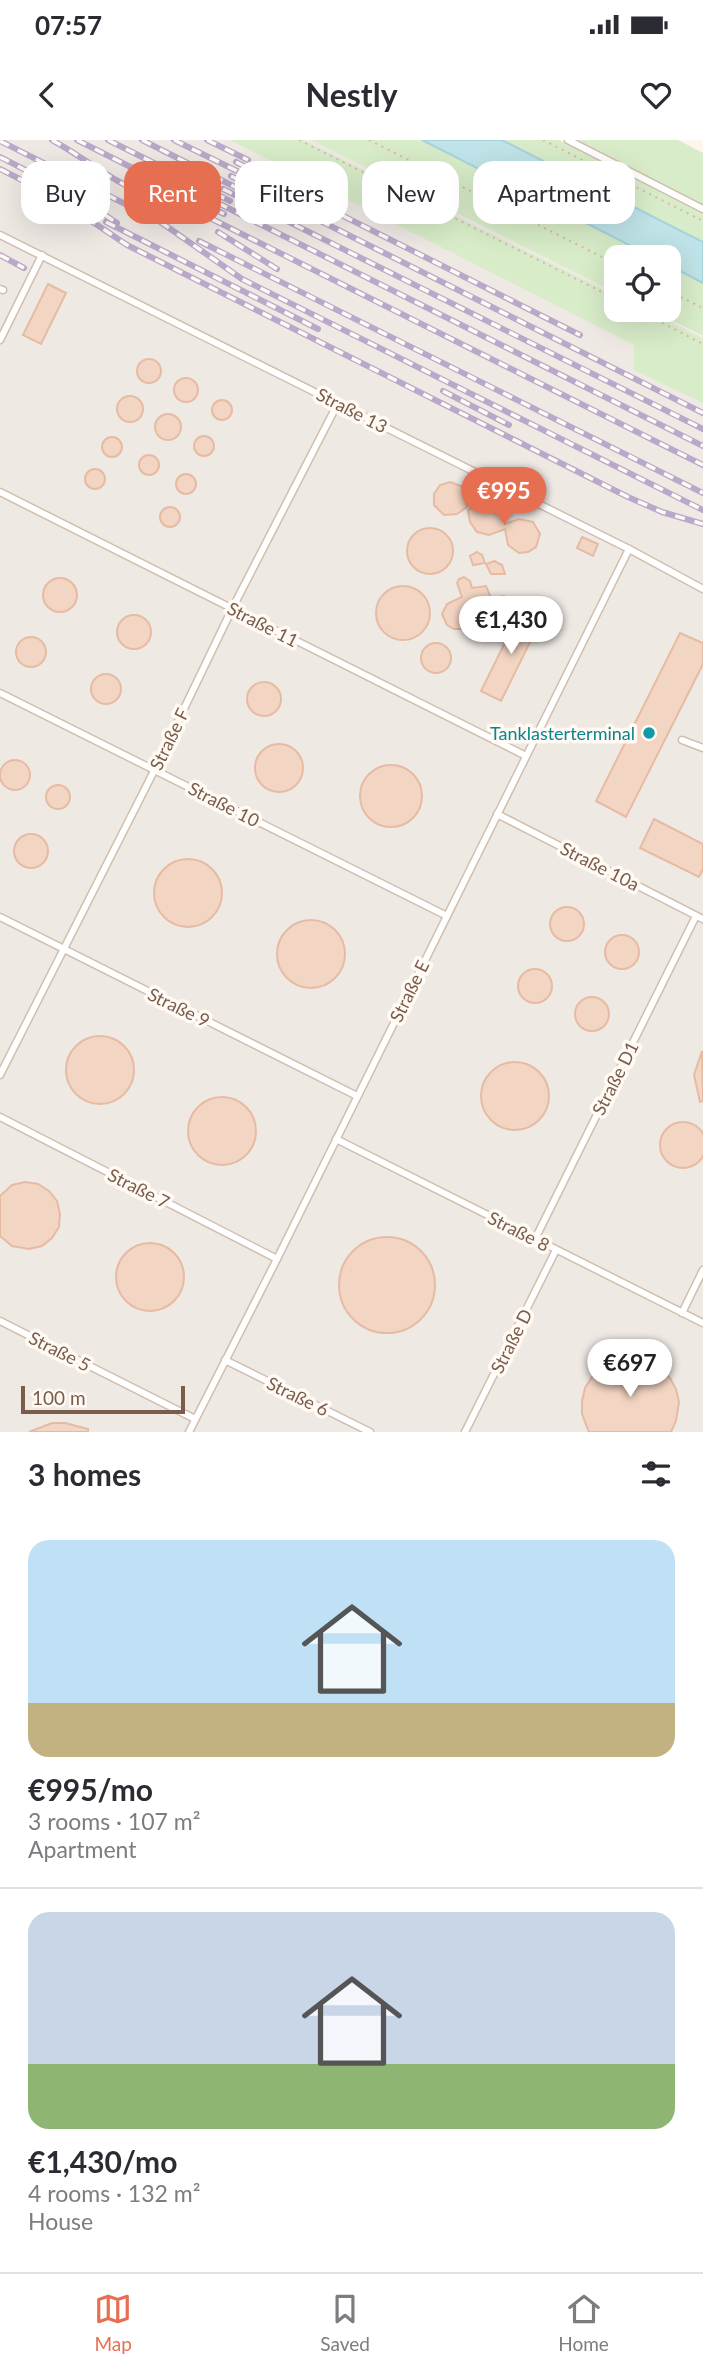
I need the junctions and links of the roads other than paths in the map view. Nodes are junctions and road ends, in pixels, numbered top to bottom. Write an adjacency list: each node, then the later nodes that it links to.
1 (568, 140): 2 (lane)
2 (703, 209)
3 (0, 235): 4 (lane, Straße 13)
4 (42, 255): 5 (lane); 6 (lane, Straße 13)
5 (0, 340)
6 (338, 403): 8 (lane, Straße 13); 10 (lane, Straße F)
7 (0, 492): 10 (lane, Straße 11)
8 (629, 549): 9 (lane, Straße 13); 14 (lane, Straße E)
9 (703, 589)
10 (232, 609): 14 (lane, Straße 11); 15 (lane, Straße F)
11 (0, 694): 15 (lane, Straße 10)
12 (682, 740): 13 (lane)
13 (703, 748)
14 (526, 756): 16 (lane, Straße E)
15 (155, 769): 17 (lane, Straße 10); 20 (lane, Straße F)
16 (497, 814): 17 (lane, Straße E); 19 (lane, Straße 10a)
17 (447, 916): 22 (lane, Straße E)
18 (0, 917): 20 (lane, Straße 9)
19 (700, 918): 25 (lane, Straße D1)
20 (62, 949): 21 (lane, Straße F); 22 (lane, Straße 9)
21 (0, 1075)
22 (358, 1096): 24 (lane, Straße E)
23 (0, 1117): 27 (lane, Straße 7)
24 (336, 1139): 25 (lane, Straße 8); 27 (lane, Straße E)
25 (535, 1239): 26 (lane, Straße 8)
26 (556, 1250): 29 (lane, Straße 8); 36 (lane, Straße D)
27 (277, 1259): 32 (lane, Straße E)
28 (703, 1270): 29 (lane)
29 (682, 1313): 31 (lane, Straße 8)
30 (0, 1321): 33 (lane, Straße 5)
31 (703, 1323)
32 (225, 1360): 33 (lane, Straße E); 35 (lane, Straße 6)
33 (195, 1419): 34 (lane, Straße E)
34 (189, 1432)
35 (370, 1432)
36 (465, 1432)

